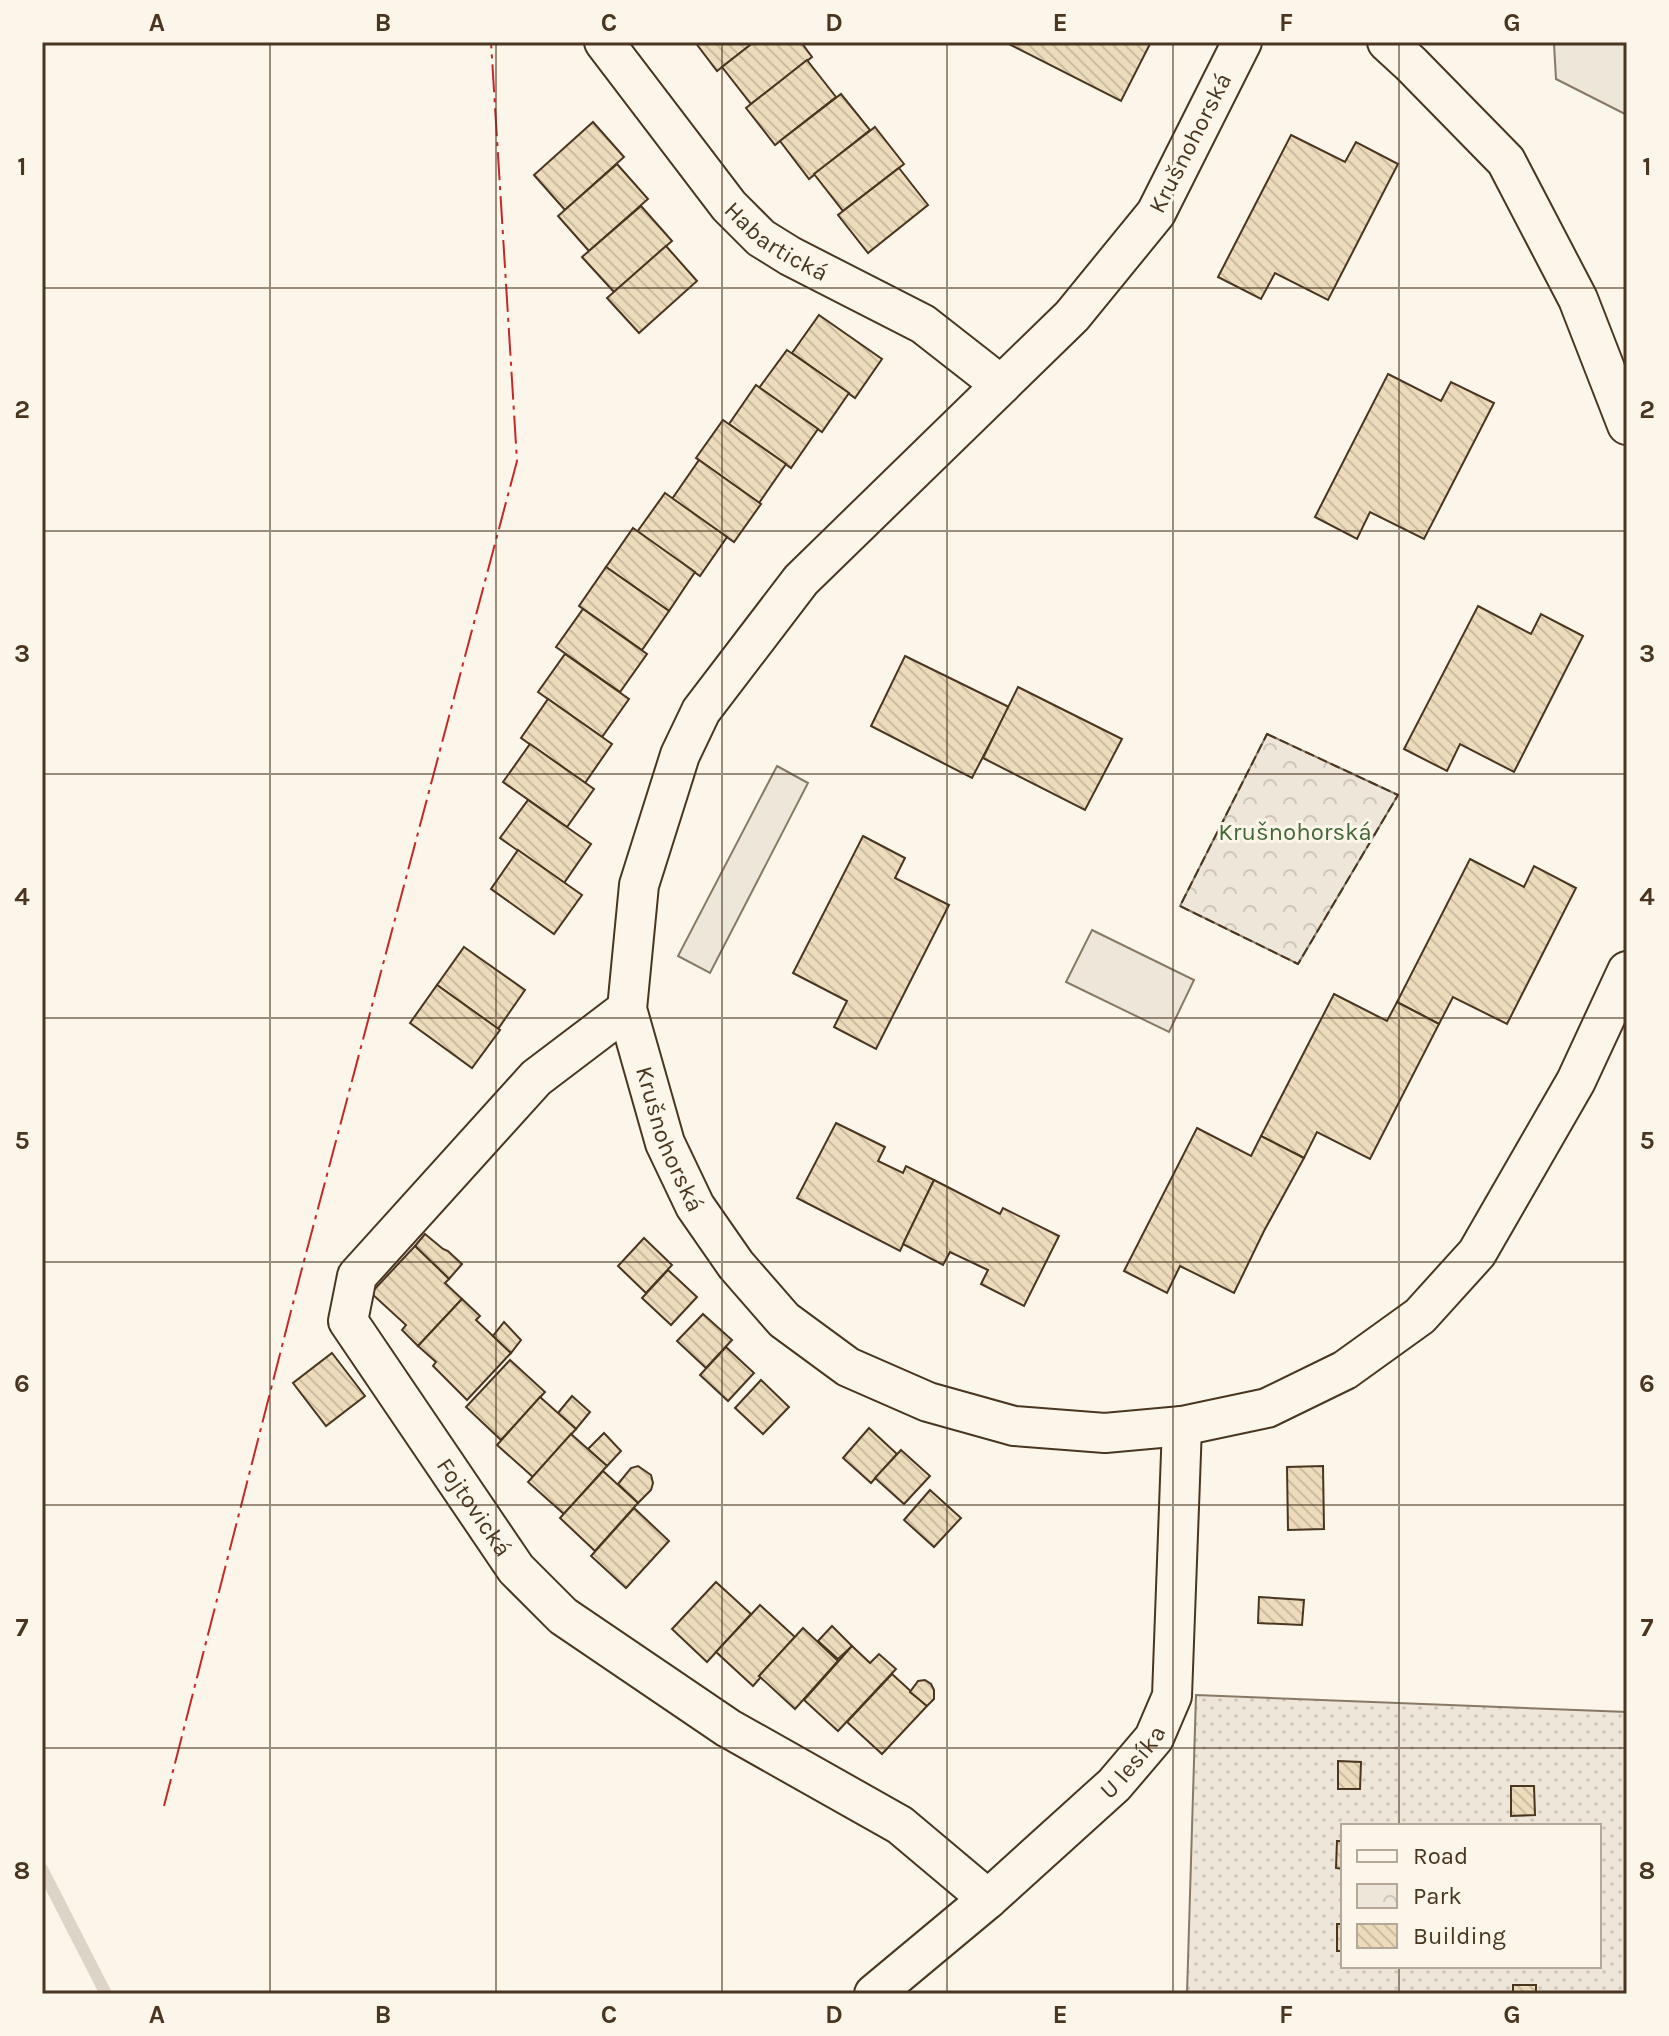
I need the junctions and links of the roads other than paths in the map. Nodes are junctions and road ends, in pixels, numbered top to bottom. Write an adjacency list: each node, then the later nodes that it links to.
1 (604, 42): 4 (street, Habartická)
2 (1242, 42): 4 (street, Krušnohorská)
3 (1391, 45): 5 (street)
4 (1001, 385): 7 (street, Krušnohorská)
5 (1627, 425)
6 (1627, 971): 8 (street, Krušnohorská)
7 (627, 1009): 8 (street, Krušnohorská); 9 (street, Fojtovická)
8 (1182, 1426): 9 (street, U lesíka)
9 (988, 1899): 10 (street, U lesíka)
10 (874, 1994)

